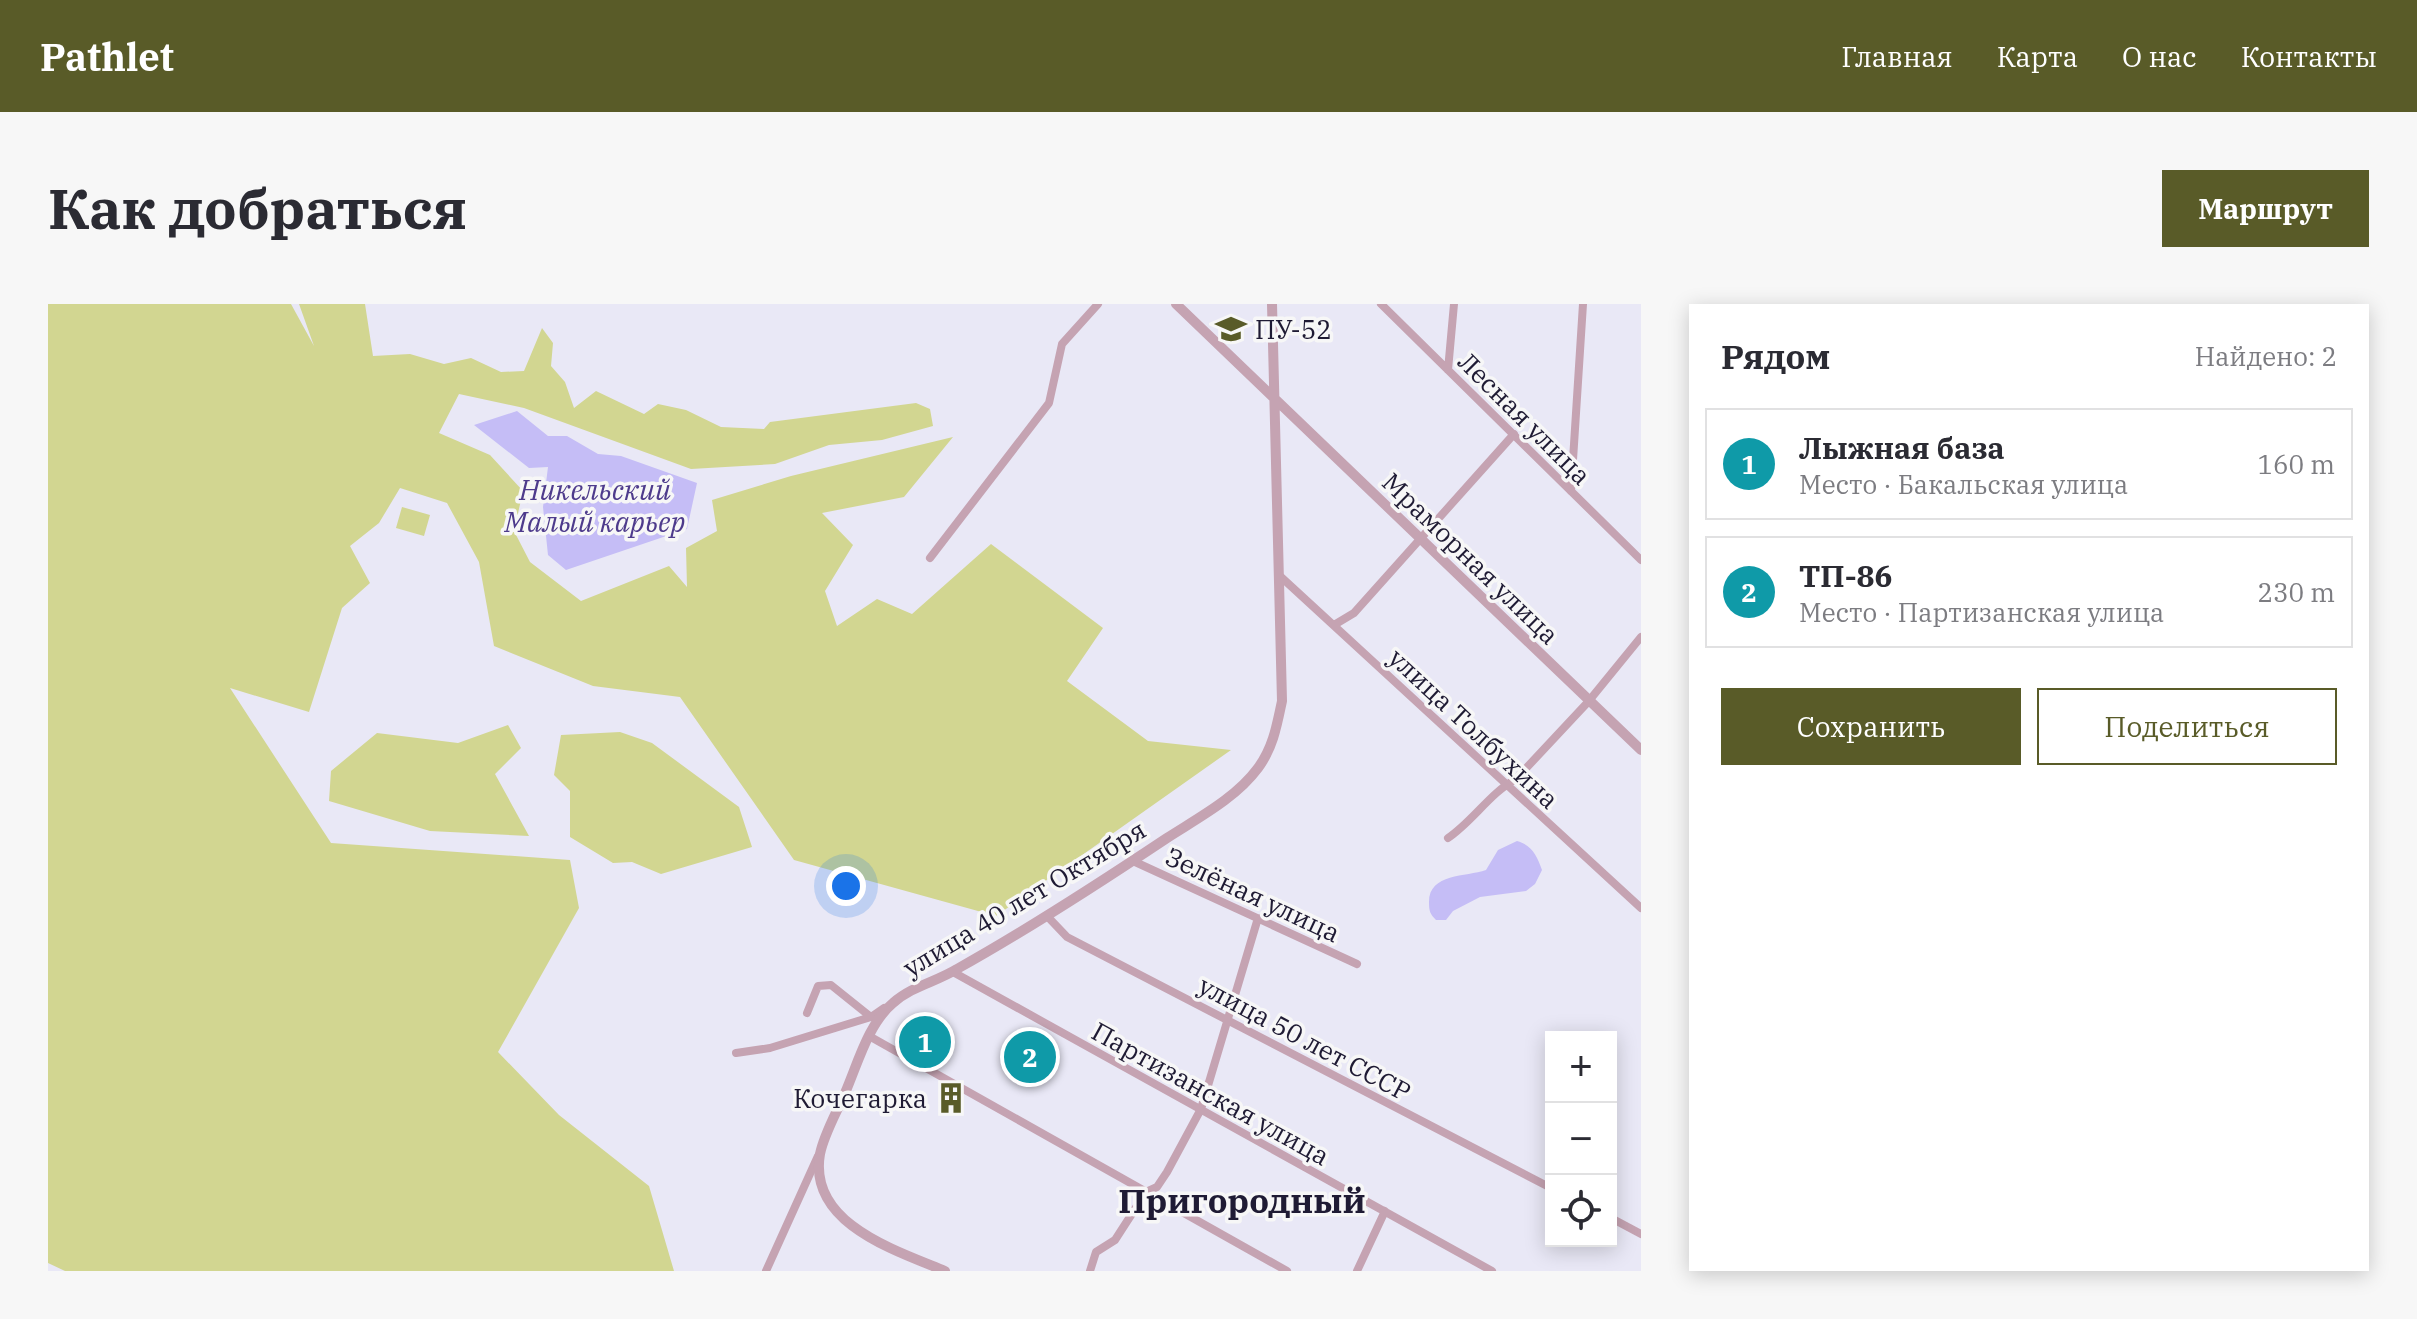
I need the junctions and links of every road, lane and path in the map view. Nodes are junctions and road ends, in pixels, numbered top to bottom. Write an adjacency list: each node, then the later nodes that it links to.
1 (1098, 304): 12 (street)
2 (1176, 304): 8 (street, Мраморная улица)
3 (1272, 304): 8 (street, улица 40 лет Октября)
4 (1381, 304): 7 (street, Лесная улица)
5 (1454, 304): 7 (street)
6 (1583, 304): 10 (street)
7 (1448, 370): 9 (street, Лесная улица)
8 (1273, 398): 11 (street, Мраморная улица); 14 (street, улица 40 лет Октября)
9 (1514, 434): 10 (street, Лесная улица); 11 (street)
10 (1571, 491): 13 (street, Лесная улица)
11 (1421, 540): 15 (street); 17 (street, Мраморная улица)
12 (930, 558)
13 (1641, 560)
14 (1281, 577): 15 (street, улица Толбухина); 21 (street, улица 40 лет Октября)
15 (1334, 625): 19 (street, улица Толбухина)
16 (1641, 637): 17 (street)
17 (1588, 702): 18 (street, Мраморная улица); 19 (street)
18 (1641, 750)
19 (1505, 785): 20 (street); 22 (street, улица Толбухина)
20 (1448, 838)
21 (1133, 861): 23 (street, улица 40 лет Октября); 24 (street, Зелёная улица)
22 (1641, 908)
23 (1047, 916): 26 (street, улица 40 лет Октября); 30 (street, улица 50 лет СССР)
24 (1258, 918): 25 (street, Зелёная улица); 30 (street)
25 (1357, 964)
26 (953, 972): 27 (street, улица 40 лет Октября); 33 (street, Партизанская улица)
27 (892, 1004): 29 (street); 31 (street, улица 40 лет Октября)
28 (807, 1013): 29 (street)
29 (871, 1017): 32 (street)
30 (1226, 1019): 33 (street); 35 (street, улица 50 лет СССР)
31 (869, 1036): 34 (street, улица 40 лет Октября); 36 (street)
32 (736, 1053)
33 (1201, 1109): 36 (street); 37 (street, Партизанская улица)
34 (820, 1152): 40 (street, улица 40 лет Октября); 41 (street)
35 (1545, 1185)
36 (1146, 1192): 42 (street); 43 (street)
37 (1385, 1211): 44 (street); 45 (street, Партизанская улица)
38 (1617, 1221): 39 (street)
39 (1641, 1234)
40 (766, 1271)
41 (945, 1271)
42 (1090, 1271)
43 (1287, 1271)
44 (1357, 1271)
45 (1492, 1271)

